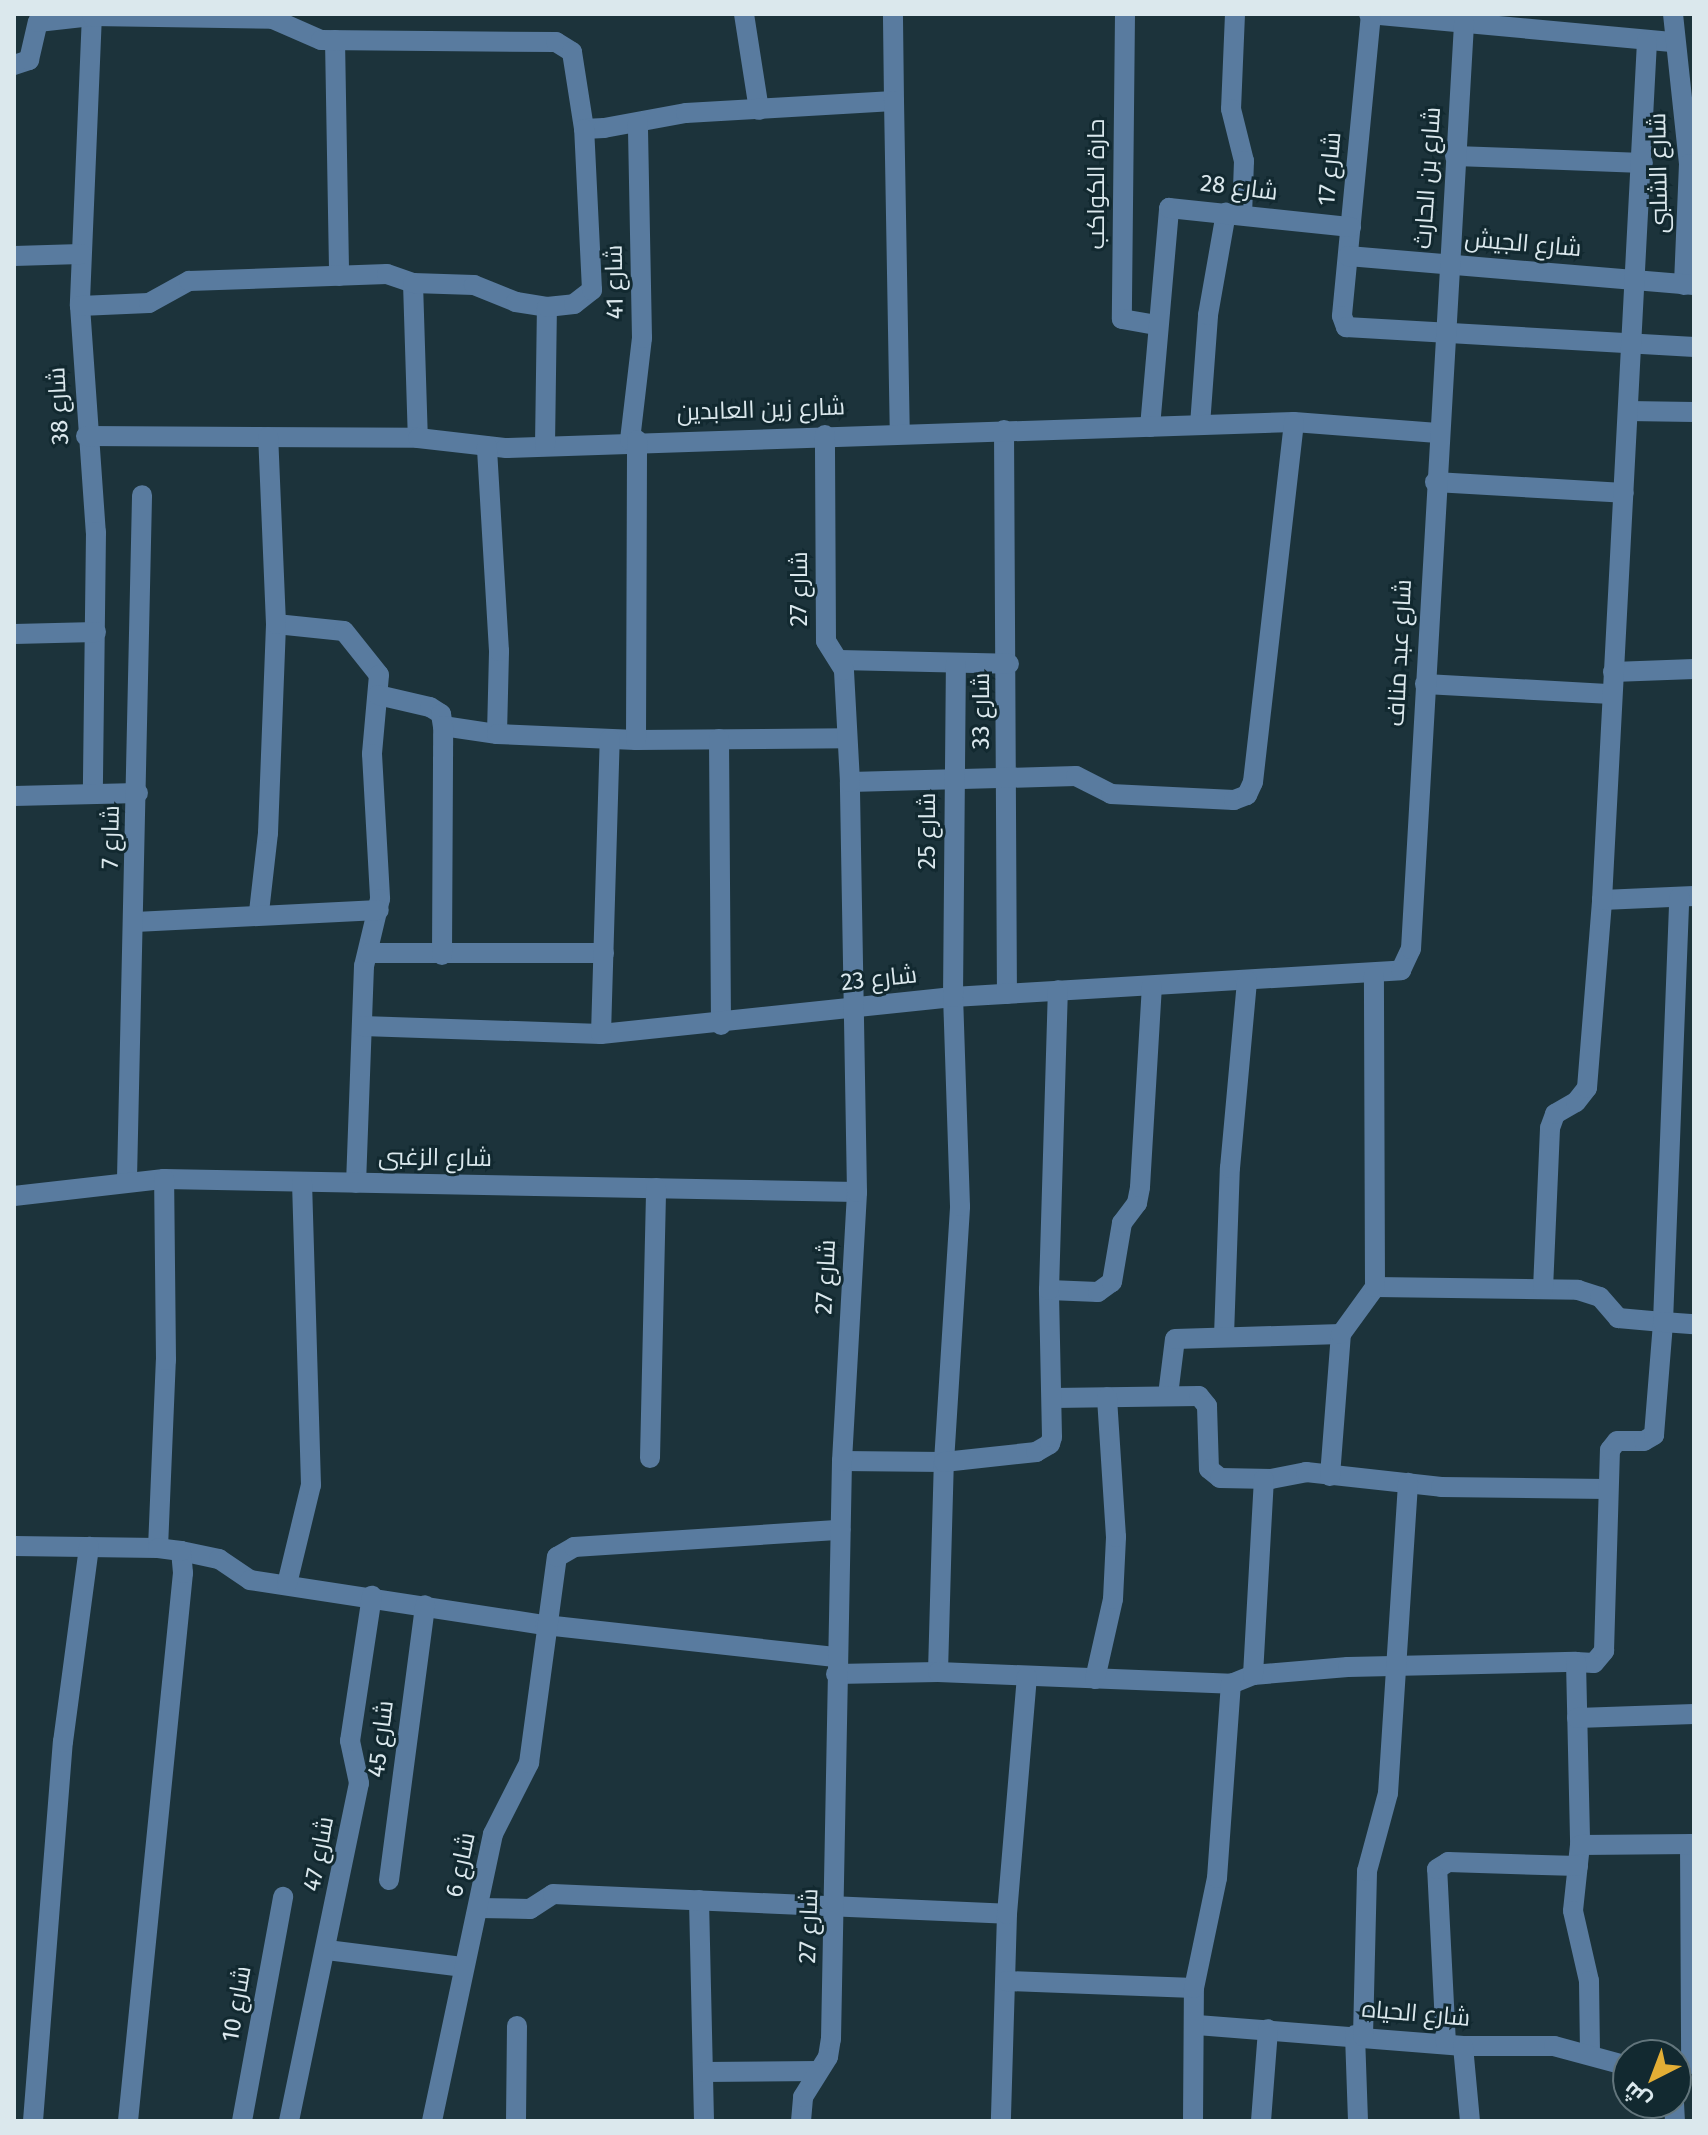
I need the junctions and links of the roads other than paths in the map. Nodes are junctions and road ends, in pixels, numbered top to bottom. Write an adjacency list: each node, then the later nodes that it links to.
1 (744, 14): 19 (street)
2 (893, 14): 16 (street)
3 (1125, 14): 36 (street, حارة الكواكب)
4 (1235, 14): 24 (street)
5 (1370, 14): 8 (street); 25 (street, شارع 17)
6 (1673, 14): 14 (street, شارع الشلبى)
7 (92, 15): 9 (street); 15 (street); 26 (street, شارع 38)
8 (1440, 17): 11 (street)
9 (217, 18): 10 (street)
10 (294, 19): 12 (street)
11 (1464, 23): 13 (street); 22 (street, شارع بن الحارث)
12 (335, 40): 21 (street); 30 (street)
13 (1647, 41): 14 (street); 18 (street)
14 (1672, 42): 17 (street, شارع الشلبى)
15 (14, 65)
16 (894, 101): 19 (street); 46 (street)
17 (1689, 101): 18 (street); 33 (street, شارع الشلبى)
18 (1645, 102): 23 (street)
19 (759, 110): 20 (street)
20 (638, 123): 21 (street); 52 (street, شارع 41)
21 (584, 129): 35 (street)
22 (1455, 156): 23 (street); 29 (street, شارع بن الحارث)
23 (1643, 163): 31 (street)
24 (1234, 214): 25 (street, شارع 28); 36 (street, شارع 28); 43 (street)
25 (1351, 227): 28 (street, شارع 17)
26 (81, 254): 27 (street); 34 (street, شارع 38)
27 (14, 256)
28 (1348, 256): 29 (street, شارع الجيش); 37 (street, شارع 17)
29 (1448, 264): 31 (street, شارع الجيش); 37 (street, شارع بن الحارث)
30 (339, 276): 32 (street); 34 (street)
31 (1633, 280): 33 (street, شارع الجيش); 38 (street)
32 (413, 283): 35 (street); 51 (street)
33 (1689, 285)
34 (80, 306): 49 (street, شارع 38)
35 (547, 307): 54 (street)
36 (1155, 325): 44 (street)
37 (1443, 336): 38 (street); 47 (street, شارع عبد مناف)
38 (1631, 345): 39 (street); 40 (street)
39 (1694, 347)
40 (1628, 411): 41 (street); 56 (street)
41 (1694, 412)
42 (1294, 422): 43 (street, شارع زين العابدين); 47 (street, شارع زين العابدين); 75 (street)
43 (1200, 425): 44 (street, شارع زين العابدين)
44 (1150, 427): 45 (street, شارع زين العابدين)
45 (1004, 430): 46 (street, شارع زين العابدين); 63 (street, شارع 33)
46 (900, 432): 48 (street, شارع زين العابدين)
47 (1438, 433): 55 (street, شارع عبد مناف)
48 (825, 435): 52 (street, شارع زين العابدين); 61 (street, شارع 27)
49 (86, 436): 50 (street, شارع زين العابدين); 59 (street, شارع 38)
50 (268, 437): 51 (street, شارع زين العابدين); 58 (street)
51 (418, 438): 53 (street, شارع زين العابدين)
52 (633, 440): 54 (street, شارع زين العابدين); 74 (street, شارع 41)
53 (487, 446): 54 (street, شارع زين العابدين); 70 (street)
54 (545, 446)
55 (1435, 482): 56 (street); 66 (street, شارع عبد مناف)
56 (1624, 493): 65 (street)
57 (142, 495): 78 (street, شارع 7)
58 (276, 624): 68 (street); 84 (street)
59 (96, 632): 60 (street); 79 (street, شارع 38)
60 (14, 634)
61 (839, 660): 62 (street); 71 (street, شارع 27)
62 (956, 664): 63 (street); 76 (street, شارع 25)
63 (1009, 664): 75 (street, شارع 33)
64 (1694, 669): 65 (street)
65 (1613, 672): 67 (street)
66 (1425, 684): 67 (street); 89 (street, شارع عبد مناف)
67 (1612, 694): 82 (street)
68 (378, 695): 69 (street); 83 (street)
69 (443, 726): 70 (street); 88 (street)
70 (497, 734): 72 (street)
71 (847, 738): 73 (street); 77 (street, شارع 27)
72 (610, 739): 74 (street); 87 (street)
73 (719, 739): 74 (street); 97 (street)
74 (636, 740)
75 (1008, 776): 76 (street); 94 (street, شارع 33)
76 (955, 779): 77 (street); 95 (street, شارع 25)
77 (850, 782): 96 (street, شارع 27)
78 (138, 793): 79 (street); 85 (street, شارع 7)
79 (93, 794): 80 (street)
80 (14, 796)
81 (1686, 896): 82 (street); 110 (street)
82 (1602, 900): 108 (street)
83 (379, 910): 84 (street); 86 (street)
84 (259, 912): 85 (street)
85 (135, 922): 100 (street, شارع 7)
86 (369, 953): 88 (street); 98 (street)
87 (604, 953): 88 (street); 99 (street)
88 (442, 955)
89 (1401, 970): 90 (street, شارع 23)
90 (1374, 976): 91 (street, شارع 23); 107 (street)
91 (1247, 981): 92 (street, شارع 23); 113 (street)
92 (1152, 986): 93 (street, شارع 23); 109 (street)
93 (1058, 990): 94 (street, شارع 23); 109 (street)
94 (1007, 994): 95 (street, شارع 23)
95 (953, 997): 96 (street, شارع 23); 119 (street, شارع 25)
96 (854, 1007): 97 (street, شارع 23); 105 (street, شارع 27)
97 (721, 1025): 99 (street, شارع 23)
98 (362, 1026): 99 (street, شارع 23); 103 (street)
99 (601, 1034)
100 (127, 1179): 101 (street, شارع الزغبى); 106 (street, شارع الزغبى)
101 (164, 1179): 102 (street, شارع الزغبى); 127 (street)
102 (302, 1182): 103 (street, شارع الزغبى); 129 (street)
103 (356, 1183): 104 (street, شارع الزغبى)
104 (656, 1188): 105 (street, شارع الزغبى); 117 (street)
105 (857, 1192): 118 (street, شارع 27)
106 (14, 1196)
107 (1375, 1287): 108 (street); 112 (street)
108 (1543, 1289): 110 (street)
109 (1049, 1290): 116 (street)
110 (1663, 1322): 111 (street); 123 (street)
111 (1694, 1324)
112 (1341, 1334): 113 (street); 120 (street)
113 (1224, 1336): 114 (street)
114 (1168, 1395): 115 (street); 121 (street)
115 (1107, 1397): 116 (street); 139 (street)
116 (1053, 1398): 119 (street)
117 (650, 1458)
118 (842, 1461): 119 (street); 124 (street, شارع 27)
119 (944, 1462): 136 (street, شارع 25)
120 (1330, 1476): 121 (street); 122 (street)
121 (1264, 1479): 137 (street)
122 (1408, 1483): 123 (street); 135 (street)
123 (1608, 1489): 133 (street)
124 (840, 1530): 132 (street, شارع 6); 134 (street, شارع 27)
125 (14, 1546): 126 (street)
126 (89, 1547): 127 (street); 166 (street)
127 (158, 1548): 128 (street)
128 (181, 1551): 129 (street); 167 (street)
129 (287, 1584): 130 (street)
130 (372, 1596): 131 (street); 152 (street, شارع 47)
131 (425, 1605): 132 (street); 146 (street, شارع 45)
132 (545, 1625): 134 (street); 150 (street, شارع 6)
133 (1576, 1662): 135 (street); 142 (street)
134 (837, 1666): 136 (street); 149 (street, شارع 27)
135 (1393, 1666): 137 (street); 159 (street)
136 (938, 1672): 138 (street)
137 (1253, 1675): 140 (street)
138 (1027, 1677): 139 (street); 151 (street)
139 (1095, 1679): 140 (street)
140 (1231, 1684): 155 (street)
141 (1694, 1714): 142 (street)
142 (1577, 1718): 144 (street)
143 (1692, 1844): 144 (street); 160 (street)
144 (1580, 1845): 145 (street)
145 (1578, 1866): 161 (street); 162 (street)
146 (389, 1880)
147 (283, 1897): 168 (street, شارع 10)
148 (699, 1900): 149 (street); 150 (street); 165 (street)
149 (836, 1904): 151 (street); 164 (street, شارع 27)
150 (478, 1908): 153 (street, شارع 6)
151 (1007, 1914): 154 (street)
152 (327, 1950): 153 (street); 169 (street, شارع 47)
153 (464, 1967): 170 (street, شارع 6)
154 (1006, 1981): 155 (street); 174 (street)
155 (1194, 1988): 156 (street)
156 (1197, 2025): 158 (street, شارع الحياه); 175 (street)
157 (517, 2026): 171 (street)
158 (1268, 2029): 159 (street, شارع الحياه); 176 (street)
159 (1359, 2035): 161 (street, شارع الحياه); 177 (street)
160 (1688, 2039)
161 (1455, 2045): 162 (street, شارع الحياه); 178 (street)
162 (1590, 2053): 163 (street, شارع الحياه)
163 (1612, 2061)
164 (818, 2071): 165 (street); 173 (street, شارع 27)
165 (703, 2072): 172 (street)
166 (33, 2121)
167 (128, 2121)
168 (242, 2121)
169 (289, 2121)
170 (432, 2121)
171 (516, 2121)
172 (704, 2121)
173 (801, 2121)
174 (1001, 2121)
175 (1193, 2121)
176 (1261, 2121)
177 (1358, 2121)
178 (1470, 2121)

